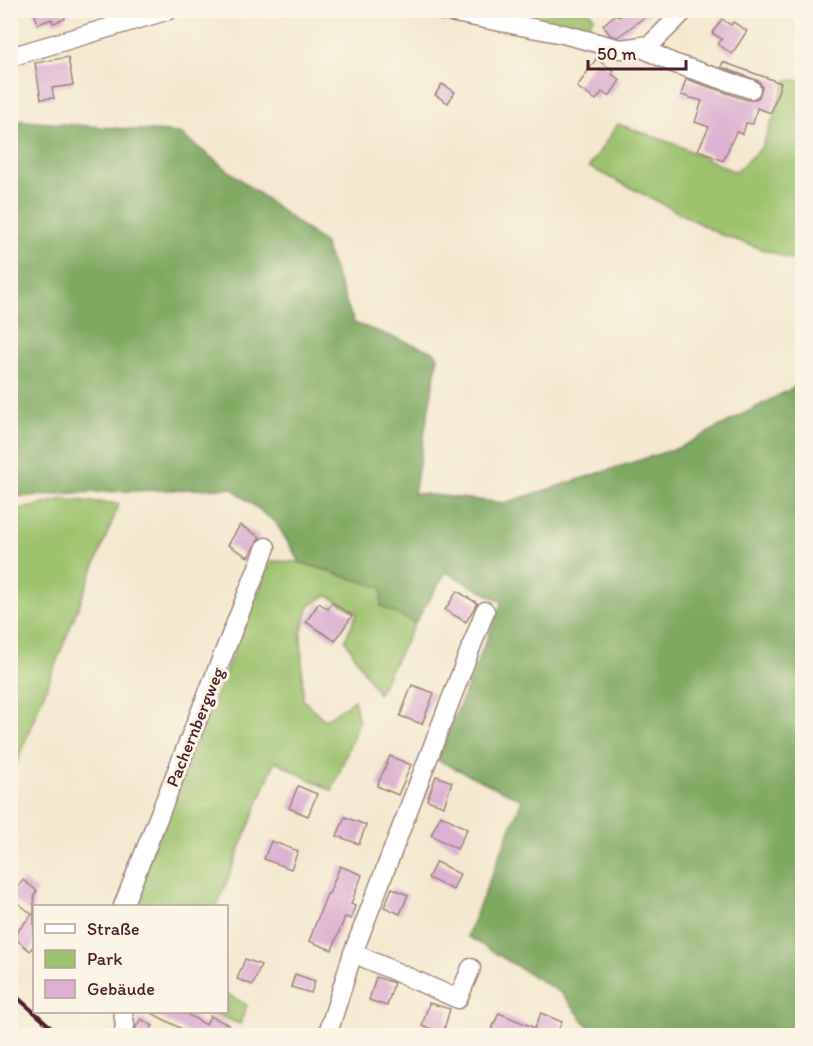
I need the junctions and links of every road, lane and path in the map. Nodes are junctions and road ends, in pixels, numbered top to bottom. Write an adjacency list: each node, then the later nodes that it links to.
1 (169, 10): 5 (street)
2 (439, 10): 4 (street)
3 (685, 10): 4 (street)
4 (640, 47): 6 (street)
5 (10, 57)
6 (751, 89)
7 (266, 547): 9 (street, Pachernbergweg)
8 (485, 611): 10 (street)
9 (123, 905)
10 (353, 953): 11 (street); 14 (street)
11 (471, 968)
12 (123, 1013): 13 (street)
13 (123, 1035)
14 (327, 1035)

